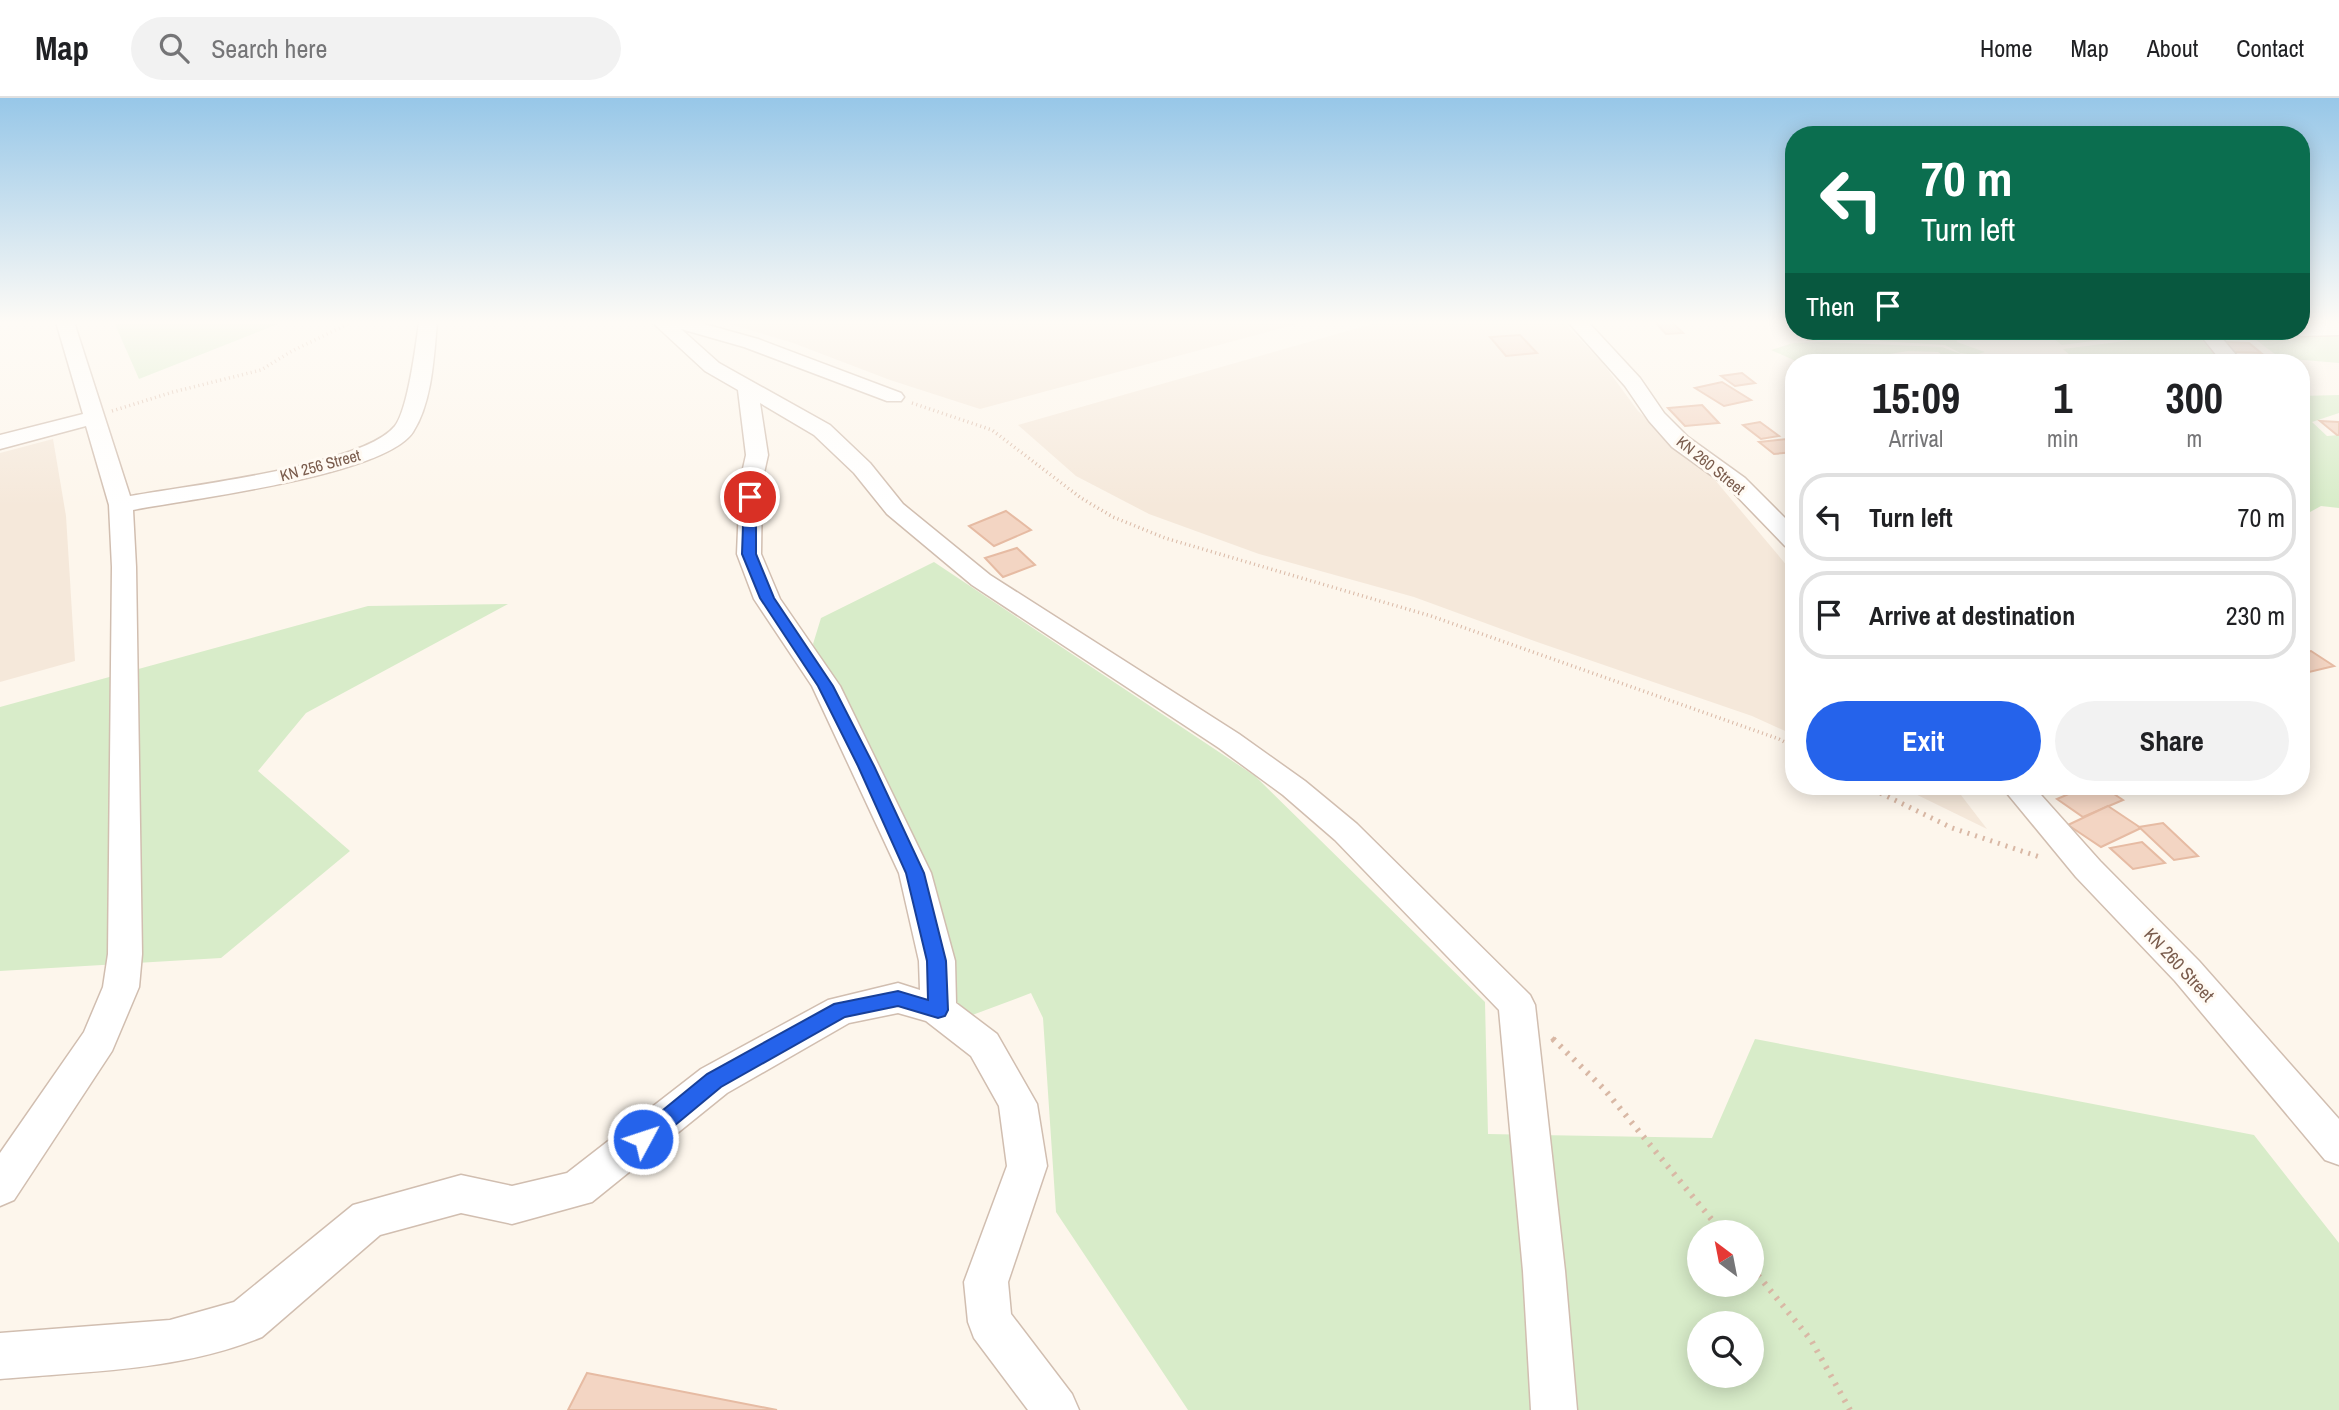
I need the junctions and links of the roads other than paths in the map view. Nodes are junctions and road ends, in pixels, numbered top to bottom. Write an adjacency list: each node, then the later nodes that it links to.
1 (85, 383): 8 (street)
2 (417, 383): 10 (street, KN 256 Street)
3 (740, 383): 6 (street)
4 (858, 383): 7 (street)
5 (1634, 383): 11 (street, KN 260 Street)
6 (748, 388): 13 (street); 18 (street)
7 (894, 397)
8 (95, 416): 9 (street); 10 (street)
9 (0, 442)
10 (121, 505): 15 (street)
11 (1785, 532)
12 (2024, 795): 14 (street, KN 260 Street)
13 (938, 1010): 16 (street); 17 (street)
14 (2339, 1147)
15 (0, 1187)
16 (0, 1356)
17 (1056, 1410)
18 (1555, 1410)

